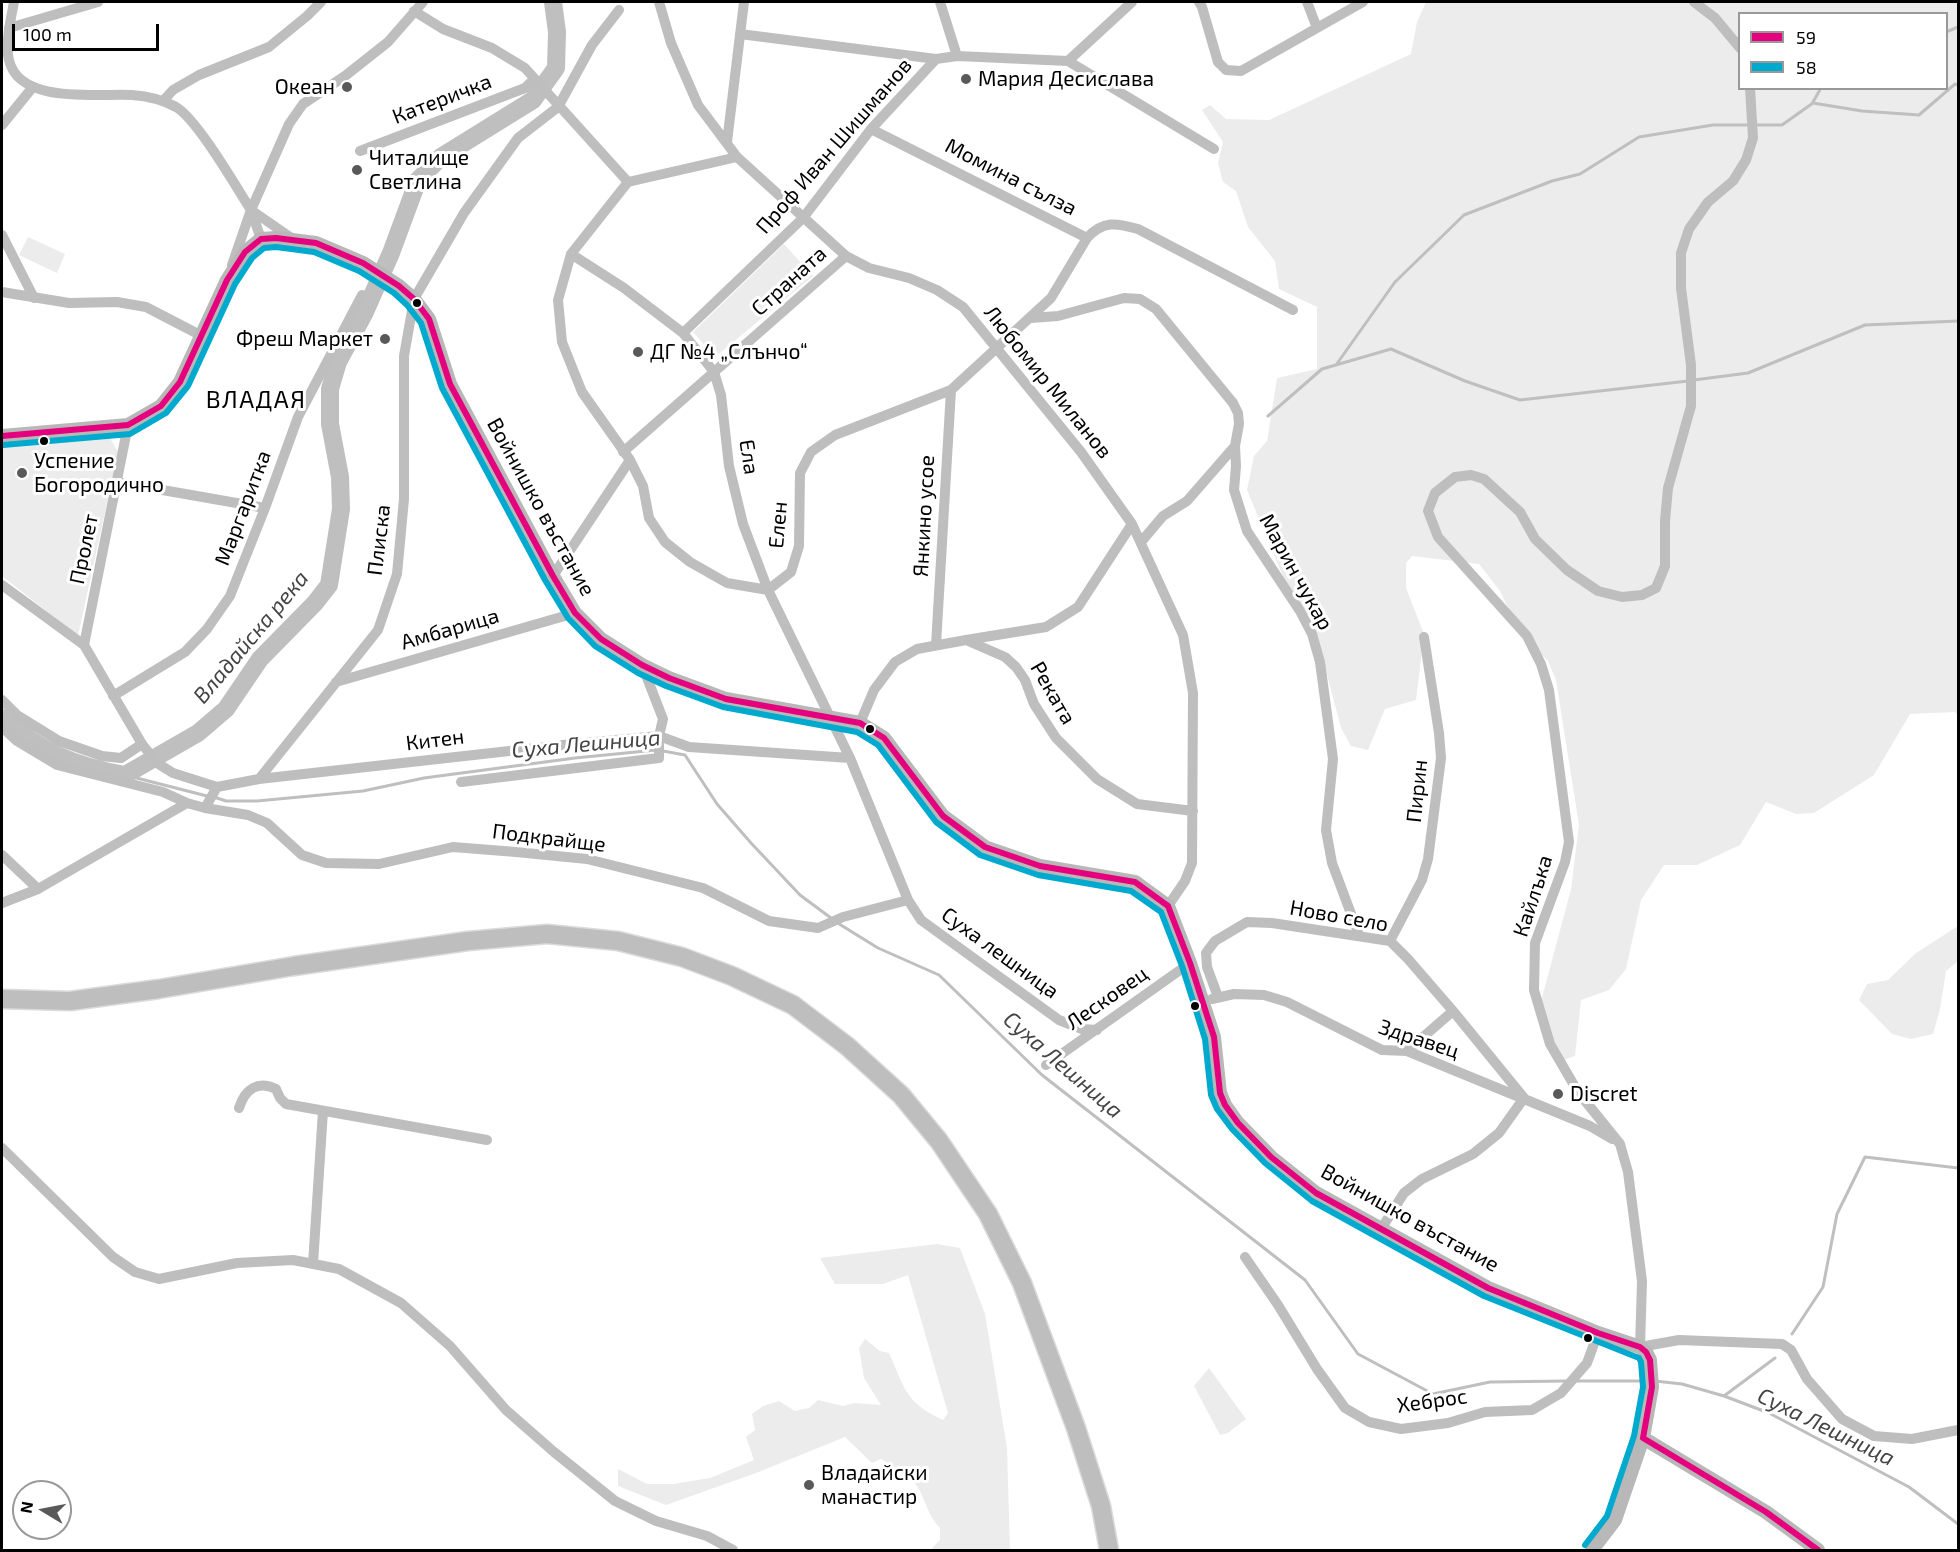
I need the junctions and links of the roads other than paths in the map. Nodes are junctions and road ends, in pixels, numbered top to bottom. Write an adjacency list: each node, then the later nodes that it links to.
1 (14, 2): 15 (street)
2 (98, 2): 15 (street)
3 (321, 2): 25 (street)
4 (423, 2): 14 (street)
5 (659, 2): 29 (street, Любомир Миланов)
6 (744, 2): 17 (street)
7 (940, 2): 19 (street)
8 (1132, 2): 21 (street)
9 (1199, 2): 16 (street)
10 (1307, 2): 16 (street)
11 (1363, 2): 16 (street)
12 (1694, 2): 18 (street)
13 (619, 10): 26 (street)
14 (414, 11): 22 (street); 34 (street)
15 (9, 28): 23 (street)
16 (1317, 28)
17 (740, 34): 20 (street); 29 (street)
18 (1738, 46)
19 (957, 56): 20 (street); 21 (street)
20 (936, 59): 28 (street, Проф Иван Шишманов)
21 (1068, 61): 30 (street)
22 (534, 79): 26 (street); 31 (street, Катеричка)
23 (32, 88): 25 (street); 27 (street)
24 (1750, 90): 106 (street, Кайлъка)
25 (163, 100): 34 (street)
26 (558, 107): 33 (street); 46 (street)
27 (2, 125)
28 (871, 129): 35 (street, Проф Иван Шишманов); 37 (street, Момина сълза)
29 (727, 142): 32 (street, Любомир Миланов)
30 (1214, 148)
31 (360, 151)
32 (737, 157): 33 (street); 35 (street, Любомир Миланов)
33 (628, 182): 40 (street)
34 (251, 210): 38 (street); 39 (street); 42 (street)
35 (803, 218): 41 (street, Любомир Миланов); 49 (street, Проф Иван Шишманов)
36 (2, 235): 45 (street)
37 (1087, 238): 47 (street, Момина сълза); 48 (street, Елен)
38 (293, 239): 39 (street); 46 (street, Войнишко въстание)
39 (261, 240): 42 (street)
40 (571, 254): 49 (street, Ела); 57 (street)
41 (846, 256): 51 (street, Любомир Миланов); 52 (street, Страната)
42 (227, 280): 50 (street)
43 (2, 292): 45 (street)
44 (362, 295): 59 (street, Маргаритка)
45 (34, 298): 50 (street)
46 (414, 299): 62 (street, Войнишко въстание); 72 (street, Плиска)
47 (1293, 310)
48 (1031, 318): 51 (street, Елен); 56 (street, Марин чукар)
49 (682, 333): 52 (street, Ела)
50 (202, 336): 54 (street)
51 (996, 349): 53 (street, Елен); 60 (street, Любомир Миланов)
52 (714, 372): 57 (street, Страната); 64 (street, Ела)
53 (951, 390): 64 (street, Елен); 70 (street, Янкино усое)
54 (128, 425): 55 (street); 58 (street, Пролет)
55 (2, 436)
56 (1235, 446): 61 (street); 92 (street, Марин чукар)
57 (626, 456): 62 (street, Страната); 64 (street)
58 (117, 482): 59 (street); 69 (street, Пролет)
59 (265, 508): 73 (street, Маргаритка)
60 (1132, 524): 61 (street, Любомир Миланов); 68 (street)
61 (1141, 542): 86 (street, Любомир Миланов)
62 (553, 576): 66 (street, Войнишко въстание)
63 (5, 588): 65 (street); 69 (street)
64 (768, 590): 75 (street, Ела)
65 (2, 600)
66 (575, 613): 71 (street, Войнишко въстание); 72 (street, Амбарица)
67 (1424, 637): 93 (street, Пирин)
68 (966, 640): 70 (street); 86 (street, Реката)
69 (84, 645): 73 (street)
70 (936, 645): 76 (street)
71 (642, 665): 75 (street, Войнишко въстание); 78 (street)
72 (336, 682): 81 (street, Плиска)
73 (113, 696): 79 (street)
74 (2, 700): 79 (street)
75 (829, 717): 76 (street, Войнишко въстание); 80 (street, Суха лешница)
76 (860, 723): 91 (street, Войнишко въстание)
77 (2, 727): 84 (street, Подкрайще)
78 (658, 736): 80 (street, Китен); 81 (street, Китен); 82 (street)
79 (144, 746): 83 (street)
80 (850, 758): 89 (street, Суха лешница)
81 (259, 780): 83 (street, Китен)
82 (461, 782)
83 (216, 788): 85 (street)
84 (187, 803): 85 (street, Подкрайще); 88 (street)
85 (207, 805): 89 (street, Подкрайще)
86 (1192, 811): 91 (street, Любомир Миланов)
87 (2, 855): 88 (street)
88 (38, 889): 90 (street)
89 (908, 900): 99 (street, Суха лешница)
90 (2, 903)
91 (1168, 906): 94 (street, Войнишко въстание)
92 (1359, 936): 93 (street, Ново село); 95 (street, Ново село)
93 (1390, 941): 98 (street, Ново село)
94 (1190, 963): 97 (street, Войнишко въстание); 99 (street, Лесковец)
95 (1218, 997): 97 (street, Здравец); 100 (street, Здравец)
96 (2, 999): 116 (highway)
97 (1203, 1002): 108 (street, Войнишко въстание)
98 (1453, 1011): 100 (street); 102 (street, Ново село)
99 (1097, 1030): 101 (street, Лесковец)
100 (1407, 1051): 102 (street, Здравец)
101 (1046, 1065)
102 (1524, 1098): 106 (street, Здравец); 108 (street)
103 (239, 1108): 104 (street)
104 (323, 1111): 105 (street); 110 (street)
105 (487, 1140)
106 (1620, 1144): 112 (street, Кайлъка)
107 (2, 1148): 110 (street)
108 (1381, 1229): 111 (street, Войнишко въстание)
109 (1245, 1257): 111 (street, Хеброс)
110 (313, 1264): 115 (street)
111 (1598, 1332): 112 (street, Войнишко въстание)
112 (1640, 1347): 113 (street, Войнишко въстание); 114 (street)
113 (1959, 1430)
114 (1643, 1438): 117 (street); 118 (street)
115 (733, 1551)
116 (1109, 1551)
117 (1592, 1551)
118 (1818, 1551)

